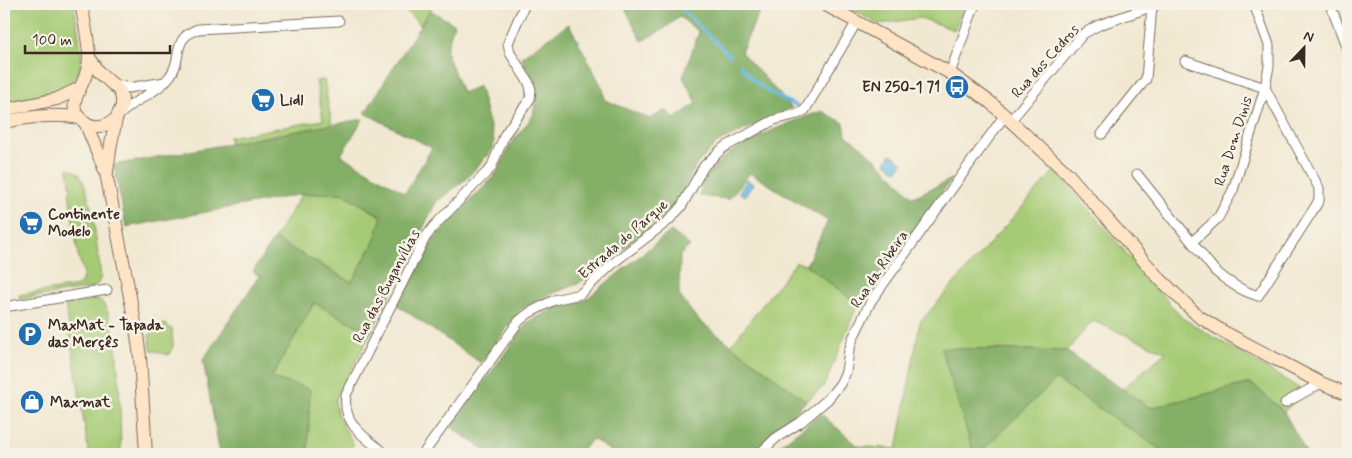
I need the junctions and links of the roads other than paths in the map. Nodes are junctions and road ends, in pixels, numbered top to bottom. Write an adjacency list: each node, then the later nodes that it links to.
1 (81, 4): 11 (street)
2 (525, 4): 33 (street, Rua das Buganvílias)
3 (824, 4): 9 (street)
4 (975, 4): 13 (street)
5 (1254, 4): 17 (street)
6 (1330, 4): 10 (street)
7 (1155, 5): 20 (street, Rua dos Cedros); 23 (street)
8 (339, 21): 15 (street)
9 (856, 22): 13 (street); 34 (street, Estrada do Parque)
10 (1348, 51)
11 (89, 57): 14 (street); 16 (street)
12 (1185, 61): 17 (street, Rua Dom Dinis)
13 (950, 73): 20 (street)
14 (111, 82): 15 (street); 16 (street); 19 (street)
15 (166, 82): 19 (street)
16 (80, 87): 18 (street); 21 (street)
17 (1264, 88): 26 (street, Rua Dom Dinis); 26 (street)
18 (4, 110)
19 (118, 116): 21 (street); 24 (street)
20 (1008, 118): 29 (street); 35 (street, Rua da Ribeira)
21 (83, 120): 22 (street); 24 (street)
22 (4, 122)
23 (1102, 134)
24 (106, 173): 32 (street)
25 (1136, 174): 26 (street)
26 (1192, 242)
27 (107, 290): 28 (street)
28 (4, 307)
29 (1321, 383): 30 (street); 31 (street)
30 (1348, 394)
31 (1285, 403)
32 (146, 454)
33 (386, 454)
34 (423, 454)
35 (758, 454)

